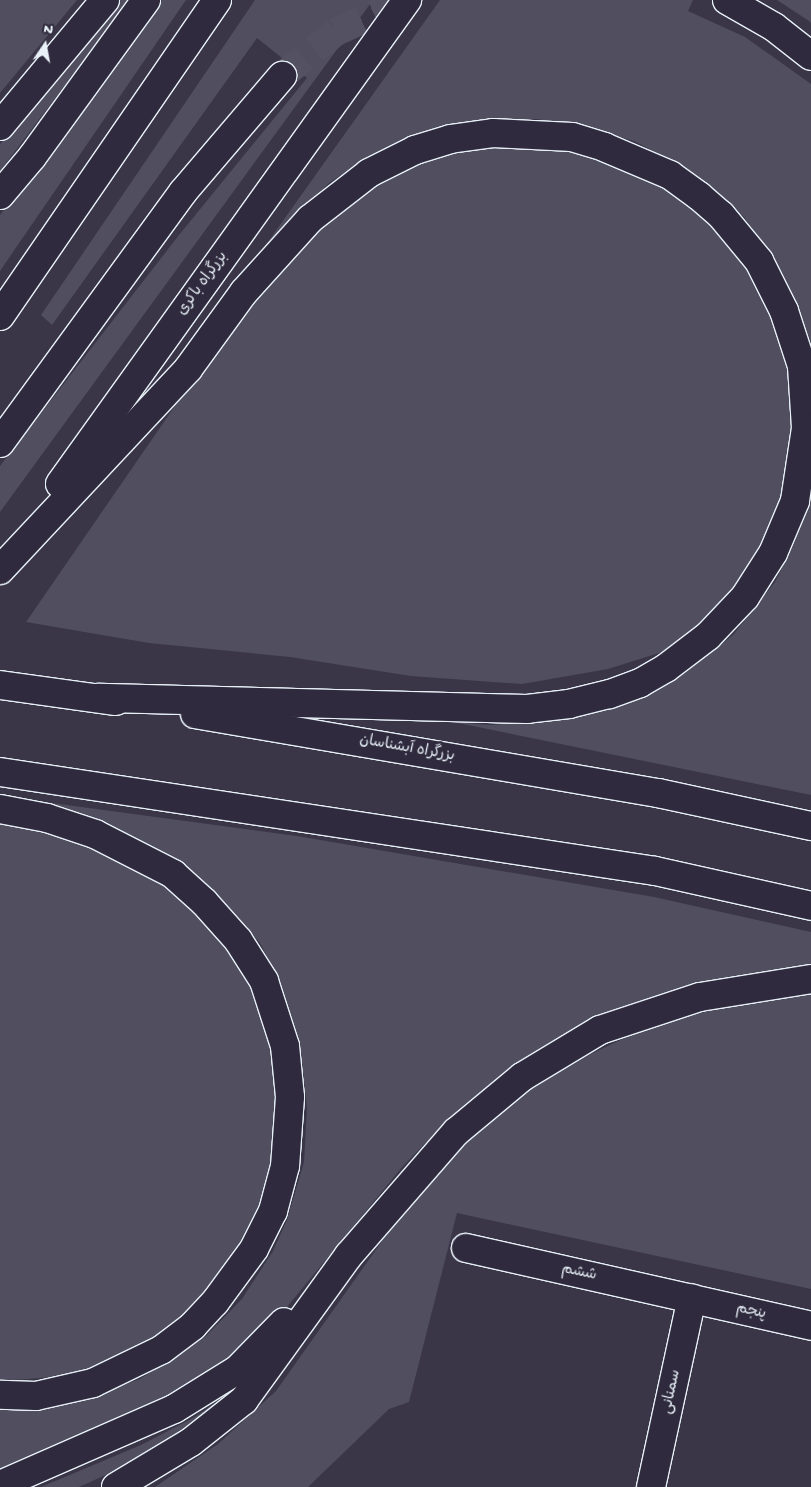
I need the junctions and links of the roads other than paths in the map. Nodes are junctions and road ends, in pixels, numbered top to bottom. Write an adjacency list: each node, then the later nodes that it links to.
1 (105, 0): 8 (main road)
2 (146, 0): 9 (main road)
3 (217, 0): 10 (main road)
4 (407, 0): 12 (main road, بزرگراه باکری)
5 (727, 0): 6 (main road)
6 (811, 56)
7 (282, 76): 11 (main road)
8 (0, 126)
9 (0, 196)
10 (0, 316)
11 (0, 443)
12 (0, 569): 14 (main road)
13 (0, 685): 14 (main road, بزرگراه آبشناسان)
14 (98, 698): 17 (main road, بزرگراه آبشناسان)
15 (0, 772): 18 (main road)
16 (0, 809): 24 (main road)
17 (811, 826)
18 (811, 906)
19 (811, 979): 21 (main road)
20 (466, 1248): 22 (main road, ششم)
21 (349, 1255): 25 (main road); 26 (main road)
22 (692, 1298): 23 (main road, پنجم); 27 (main road, سمنانی)
23 (811, 1326)
24 (0, 1395)
25 (0, 1485)
26 (116, 1487)
27 (651, 1487)

